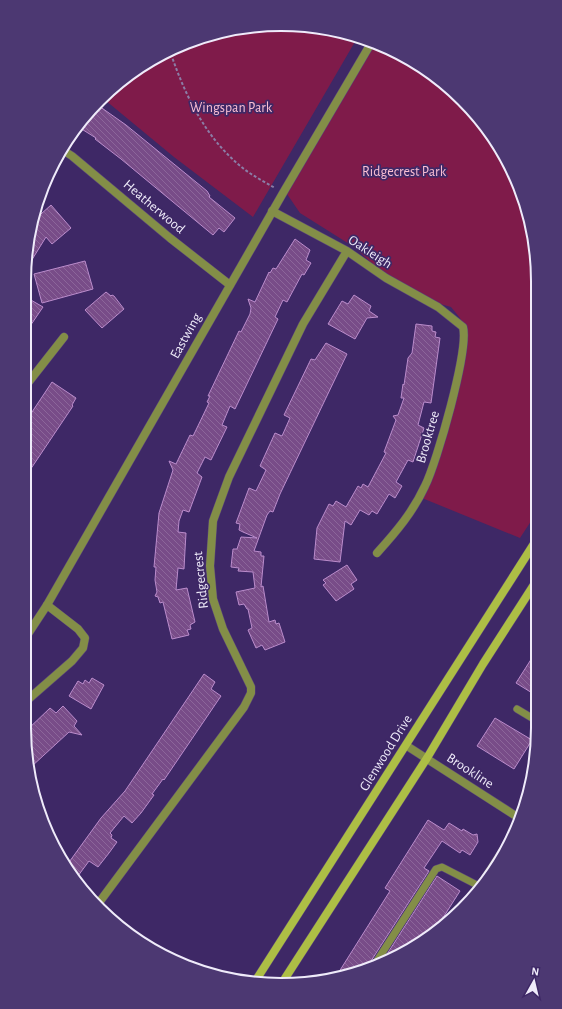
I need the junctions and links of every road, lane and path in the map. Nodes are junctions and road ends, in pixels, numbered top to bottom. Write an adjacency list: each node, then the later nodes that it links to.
1 (369, 47): 4 (street, Eastwing)
2 (172, 56): 4 (path)
3 (66, 152): 7 (street, Heatherwood)
4 (283, 193): 5 (street, Eastwing)
5 (272, 211): 6 (street, Oakleigh); 7 (street, Eastwing)
6 (347, 251): 8 (street, Oakleigh); 23 (street, Ridgecrest)
7 (230, 285): 14 (street, Eastwing)
8 (453, 318): 12 (street, Brooktree)
9 (64, 337): 10 (street)
10 (31, 379)
11 (531, 549): 19 (main road, Glenwood Drive)
12 (377, 553)
13 (531, 590): 20 (main road)
14 (47, 605): 15 (street, Eastwing); 16 (street)
15 (31, 629)
16 (31, 697)
17 (517, 709): 18 (lane)
18 (531, 718)
19 (407, 746): 20 (street, Brookline); 25 (main road, Glenwood Drive)
20 (427, 758): 21 (street, Brookline); 26 (main road)
21 (515, 816)
22 (476, 884): 24 (lane)
23 (100, 901)
24 (379, 958)
25 (258, 977)
26 (285, 978)

